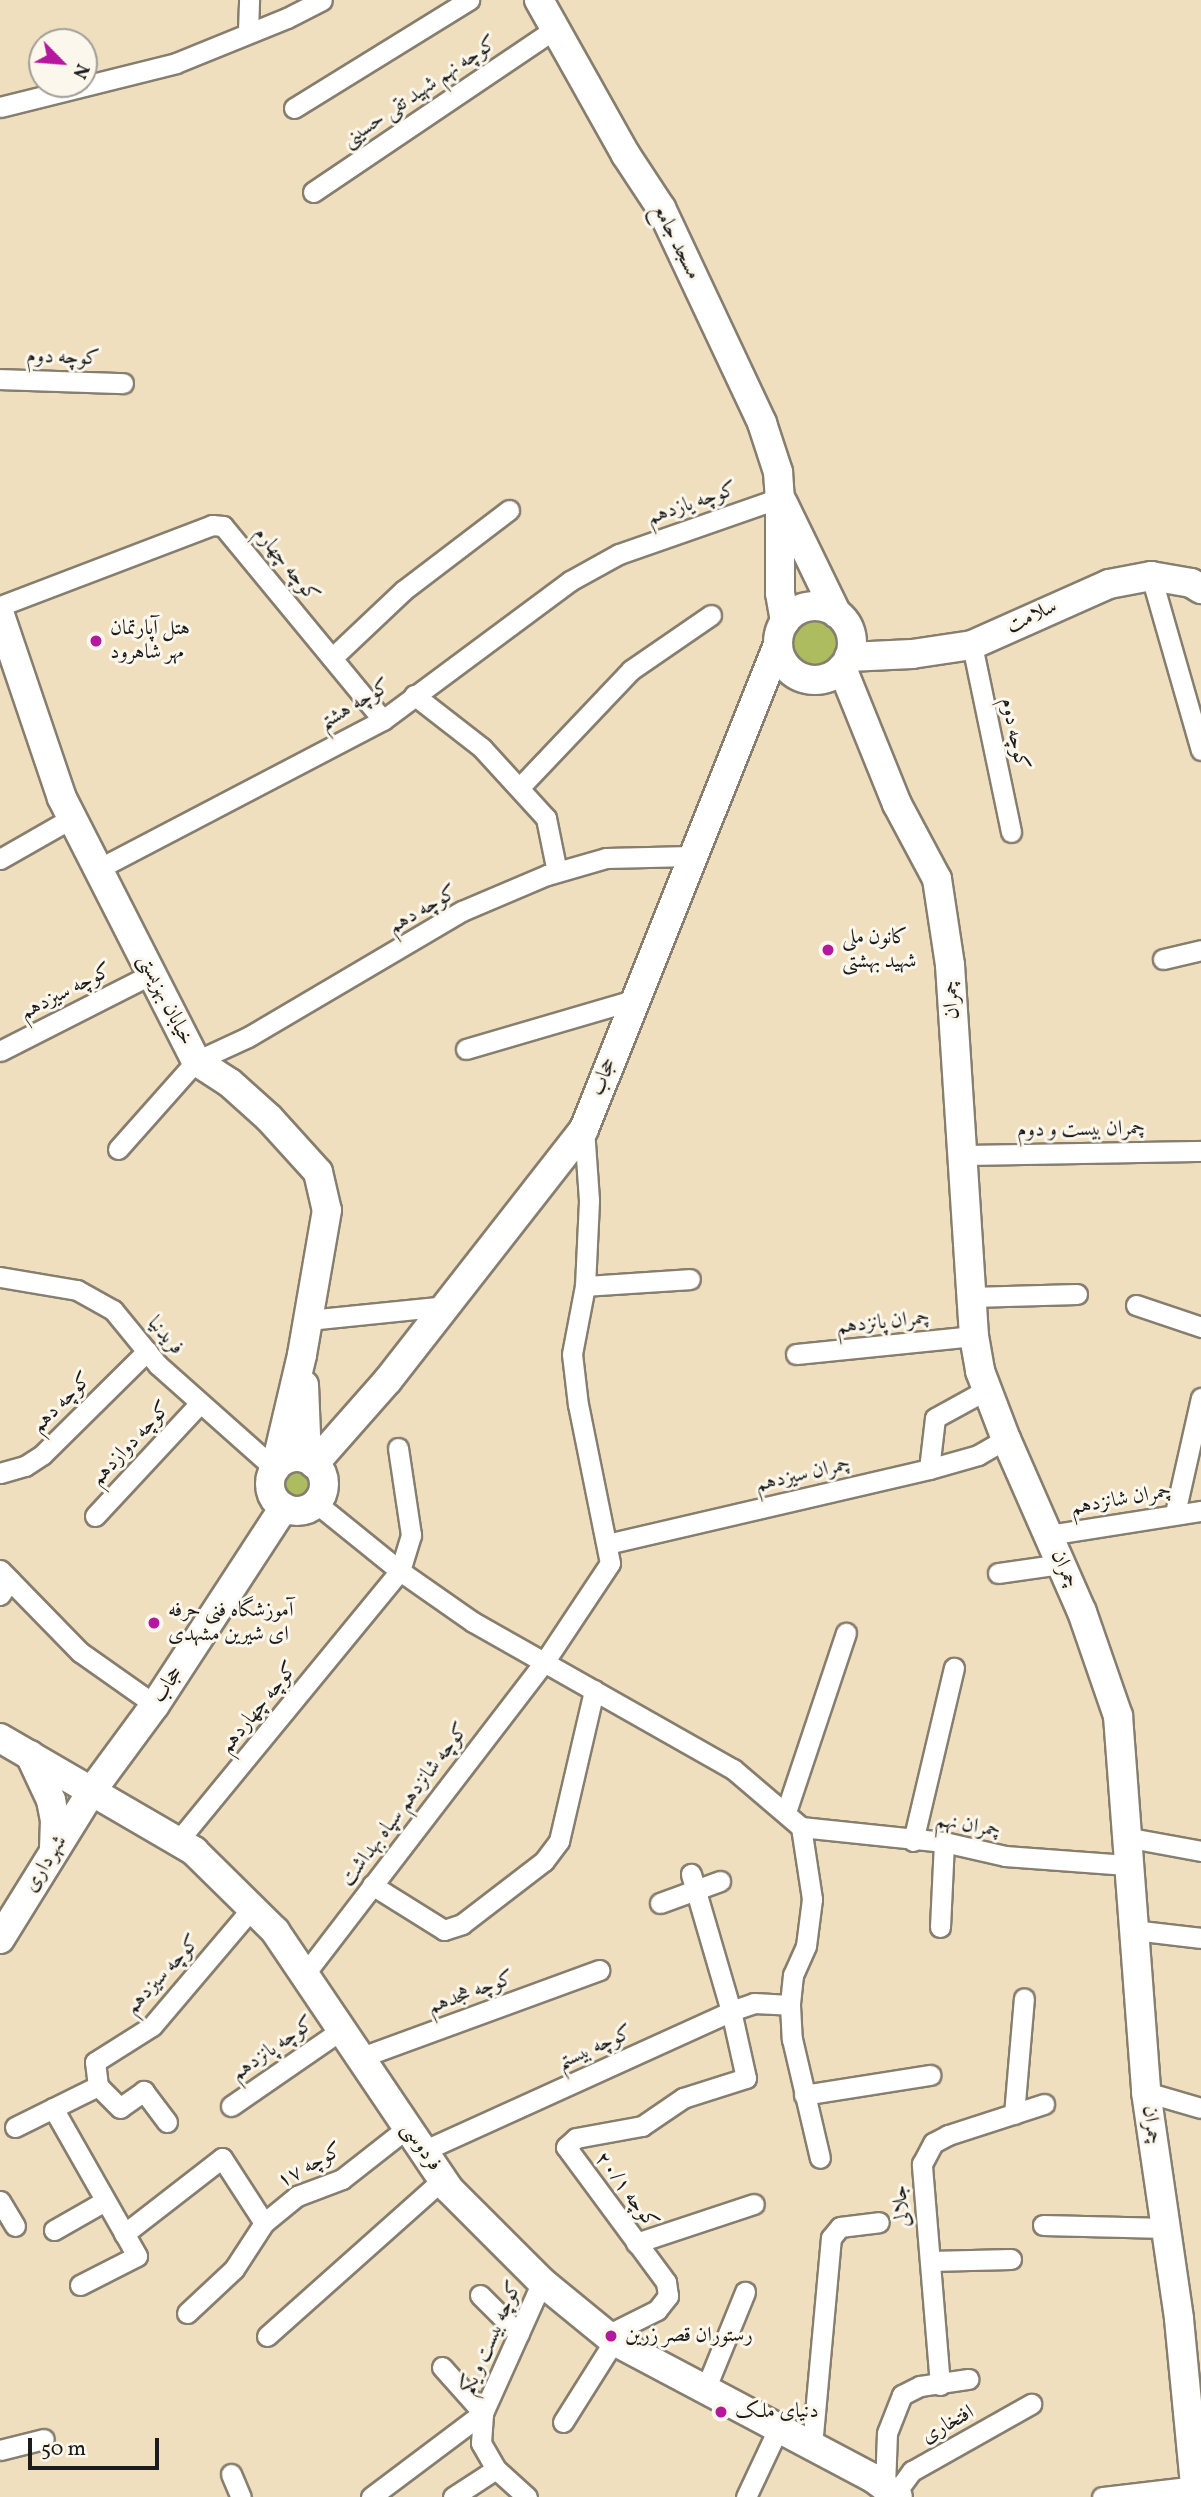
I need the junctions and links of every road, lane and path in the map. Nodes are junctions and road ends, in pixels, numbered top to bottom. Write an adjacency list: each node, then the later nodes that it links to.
1 (248, 0): 6 (street)
2 (322, 0): 6 (street)
3 (469, 0): 8 (street)
4 (539, 0): 5 (street, مسجد جامع)
5 (553, 30): 9 (street, کوچه نهم شهید تقی حسینی); 12 (street, مسجد جامع)
6 (248, 32): 7 (street)
7 (0, 107)
8 (294, 108)
9 (313, 192)
10 (0, 379): 11 (street, کوچه دوم)
11 (123, 383)
12 (780, 498): 14 (street, کوچه یازدهم); 20 (street); 21 (street, چمران)
13 (509, 510): 23 (street)
14 (619, 554): 25 (street, کوچه هشتم)
15 (1151, 576): 16 (street); 22 (street, سلامت); 28 (street)
16 (1201, 589)
17 (0, 606): 23 (street, کوچه چهارم)
18 (0, 615): 30 (street, خیابان بهزیستی)
19 (711, 615): 29 (street)
20 (781, 633): 21 (street); 24 (street); 27 (street, حجاب)
21 (845, 643): 22 (street, سلامت); 24 (street); 46 (street, چمران)
22 (972, 645): 31 (street, کوچه دوم)
23 (332, 658): 26 (street, کوچه چهارم)
24 (797, 675): 27 (street)
25 (414, 695): 26 (street, کوچه هشتم); 29 (street)
26 (383, 720): 34 (street, کوچه هشتم)
27 (742, 731): 32 (street, حجاب)
28 (1201, 750)
29 (520, 787): 35 (street)
30 (72, 818): 33 (street); 34 (street, خیابان بهزیستی)
31 (1011, 832)
32 (691, 856): 35 (street, کوچه دهم); 39 (street, حجاب)
33 (0, 859)
34 (98, 869): 38 (street, خیابان بهزیستی)
35 (557, 872): 42 (street, کوچه دهم)
36 (1201, 950): 37 (street)
37 (1163, 959)
38 (152, 974): 41 (street, کوچه سیزدهم); 42 (street, خیابان بهزیستی)
39 (634, 1000): 40 (street); 43 (street, حجاب)
40 (466, 1049)
41 (0, 1051)
42 (197, 1061): 44 (street); 54 (street, خیابان بهزیستی)
43 (584, 1129): 49 (street); 53 (street, حجاب)
44 (118, 1149)
45 (1201, 1151): 46 (street, چمران بیست و دوم)
46 (961, 1155): 51 (street, چمران)
47 (0, 1277): 57 (street, فریدنیا)
48 (690, 1279): 49 (street)
49 (585, 1286): 74 (street)
50 (1077, 1294): 51 (street)
51 (971, 1297): 56 (street, چمران)
52 (1136, 1305): 55 (street)
53 (445, 1306): 54 (street); 68 (street, حجاب)
54 (308, 1320): 58 (street, خیابان بهزیستی)
55 (1201, 1327)
56 (974, 1336): 59 (street, چمران پانزدهم); 60 (street, چمران)
57 (147, 1351): 62 (street, فریدنیا); 67 (street, کوچه دهم)
58 (302, 1354): 65 (street, خیابان بهزیستی); 68 (street, خیابان بهزیستی)
59 (796, 1354)
60 (986, 1390): 63 (street, چمران); 66 (street)
61 (1201, 1398): 71 (street)
62 (200, 1403): 65 (street, فریدنیا); 72 (street, کوچه دوازدهم)
63 (1006, 1439): 66 (street, چمران سیزدهم); 73 (street, چمران)
64 (398, 1448): 76 (street)
65 (275, 1469): 68 (street); 69 (street)
66 (929, 1469): 74 (street, چمران سیزدهم)
67 (0, 1474)
68 (315, 1476): 69 (street); 76 (street)
69 (284, 1507): 83 (street, حجاب)
70 (1201, 1511): 71 (street, چمران شانزدهم)
71 (1175, 1513): 73 (street, چمران شانزدهم)
72 (94, 1516)
73 (1049, 1535): 75 (street, چمران)
74 (607, 1544): 80 (street, کوچه شانزدهم سپاه بهداشت)
75 (1061, 1564): 77 (street); 89 (street, چمران)
76 (400, 1571): 80 (street); 90 (street, کوچه چهاردهم)
77 (998, 1573)
78 (3, 1581): 83 (street)
79 (846, 1633): 87 (street)
80 (543, 1664): 82 (street); 98 (street, کوچه شانزدهم سپاه بهداشت)
81 (954, 1668): 91 (street)
82 (594, 1690): 87 (street); 98 (street)
83 (155, 1705): 86 (street, حجاب)
84 (0, 1738): 85 (street, فردوسی)
85 (30, 1755): 86 (street, فردوسی); 93 (street)
86 (93, 1789): 90 (street, فردوسی); 93 (street, شهرداری)
87 (786, 1812): 88 (street)
88 (802, 1827): 91 (street, چمران نهم); 108 (street)
89 (1125, 1837): 94 (street); 95 (street, چمران)
90 (178, 1841): 100 (street, فردوسی)
91 (913, 1841): 92 (street, چمران نهم)
92 (944, 1842): 95 (street, چمران نهم); 101 (street)
93 (54, 1851): 103 (street, شهرداری)
94 (1201, 1851)
95 (1127, 1866): 102 (street, چمران)
96 (720, 1881): 97 (street)
97 (693, 1882): 99 (street); 109 (street, کوچه ۲۰/۱)
98 (372, 1885): 106 (street, کوچه شانزدهم سپاه بهداشت)
99 (660, 1903)
100 (252, 1909): 106 (street, فردوسی); 113 (street, کوچه سیزدهم)
101 (940, 1927)
102 (1133, 1930): 104 (street); 114 (street, چمران)
103 (0, 1938)
104 (1201, 1938)
105 (599, 1970): 111 (street, کوچه هجدهم)
106 (304, 1975): 110 (street, فردوسی)
107 (1024, 1998): 120 (street)
108 (790, 2005): 109 (street, کوچه بیستم); 115 (street)
109 (730, 2011): 124 (street, کوچه بیستم); 137 (street, کوچه ۲۰/۱)
110 (341, 2030): 111 (street, فردوسی); 117 (street, کوچه پانزدهم)
111 (359, 2058): 123 (street, فردوسی)
112 (930, 2075): 115 (street)
113 (98, 2086): 118 (street); 121 (street)
114 (1146, 2092): 119 (street); 134 (street, چمران)
115 (804, 2095): 125 (street)
116 (1044, 2104): 120 (street, جلالی)
117 (231, 2106)
118 (53, 2108): 122 (street); 127 (street)
119 (1201, 2108)
120 (1014, 2114): 139 (street, جلالی)
121 (167, 2122)
122 (15, 2127)
123 (407, 2127): 124 (street, فردوسی); 131 (street, ۱۷ کوچه)
124 (423, 2151): 126 (street, فردوسی)
125 (820, 2158)
126 (443, 2179): 140 (street, فردوسی); 146 (street)
127 (105, 2201): 135 (street); 136 (street)
128 (0, 2202): 133 (street)
129 (754, 2204): 137 (street)
130 (879, 2222): 157 (street)
131 (264, 2223): 136 (street); 144 (street, ۱۷ کوچه)
132 (1043, 2225): 134 (street)
133 (15, 2226)
134 (1166, 2228): 161 (street, چمران)
135 (54, 2230)
136 (124, 2234): 141 (street)
137 (636, 2243): 147 (street, کوچه ۲۰/۱)
138 (1011, 2259): 139 (street)
139 (930, 2262): 150 (street, جلالی)
140 (542, 2282): 145 (street, کوچه بیست و یکم); 147 (street, فردوسی)
141 (79, 2285)
142 (745, 2292): 151 (street)
143 (480, 2295): 145 (street)
144 (187, 2313)
145 (519, 2334): 153 (street, کوچه بیست و یکم)
146 (267, 2336)
147 (611, 2338): 151 (street, فردوسی); 154 (street)
148 (442, 2367): 153 (street)
149 (968, 2379): 150 (street)
150 (940, 2385): 162 (street)
151 (705, 2390): 155 (street, فردوسی)
152 (1031, 2404): 162 (street, افتخاری)
153 (483, 2413): 159 (street); 164 (street)
154 (564, 2422)
155 (778, 2429): 157 (street, فردوسی); 167 (street)
156 (44, 2439): 158 (street)
157 (812, 2446): 162 (street, فردوسی)
158 (0, 2450)
159 (496, 2469): 165 (street); 166 (street)
160 (231, 2474): 163 (street)
161 (1196, 2492): 168 (street)
162 (893, 2493)
163 (242, 2497)
164 (371, 2497)
165 (453, 2497)
166 (527, 2497)
167 (746, 2497)
168 (1102, 2497)

